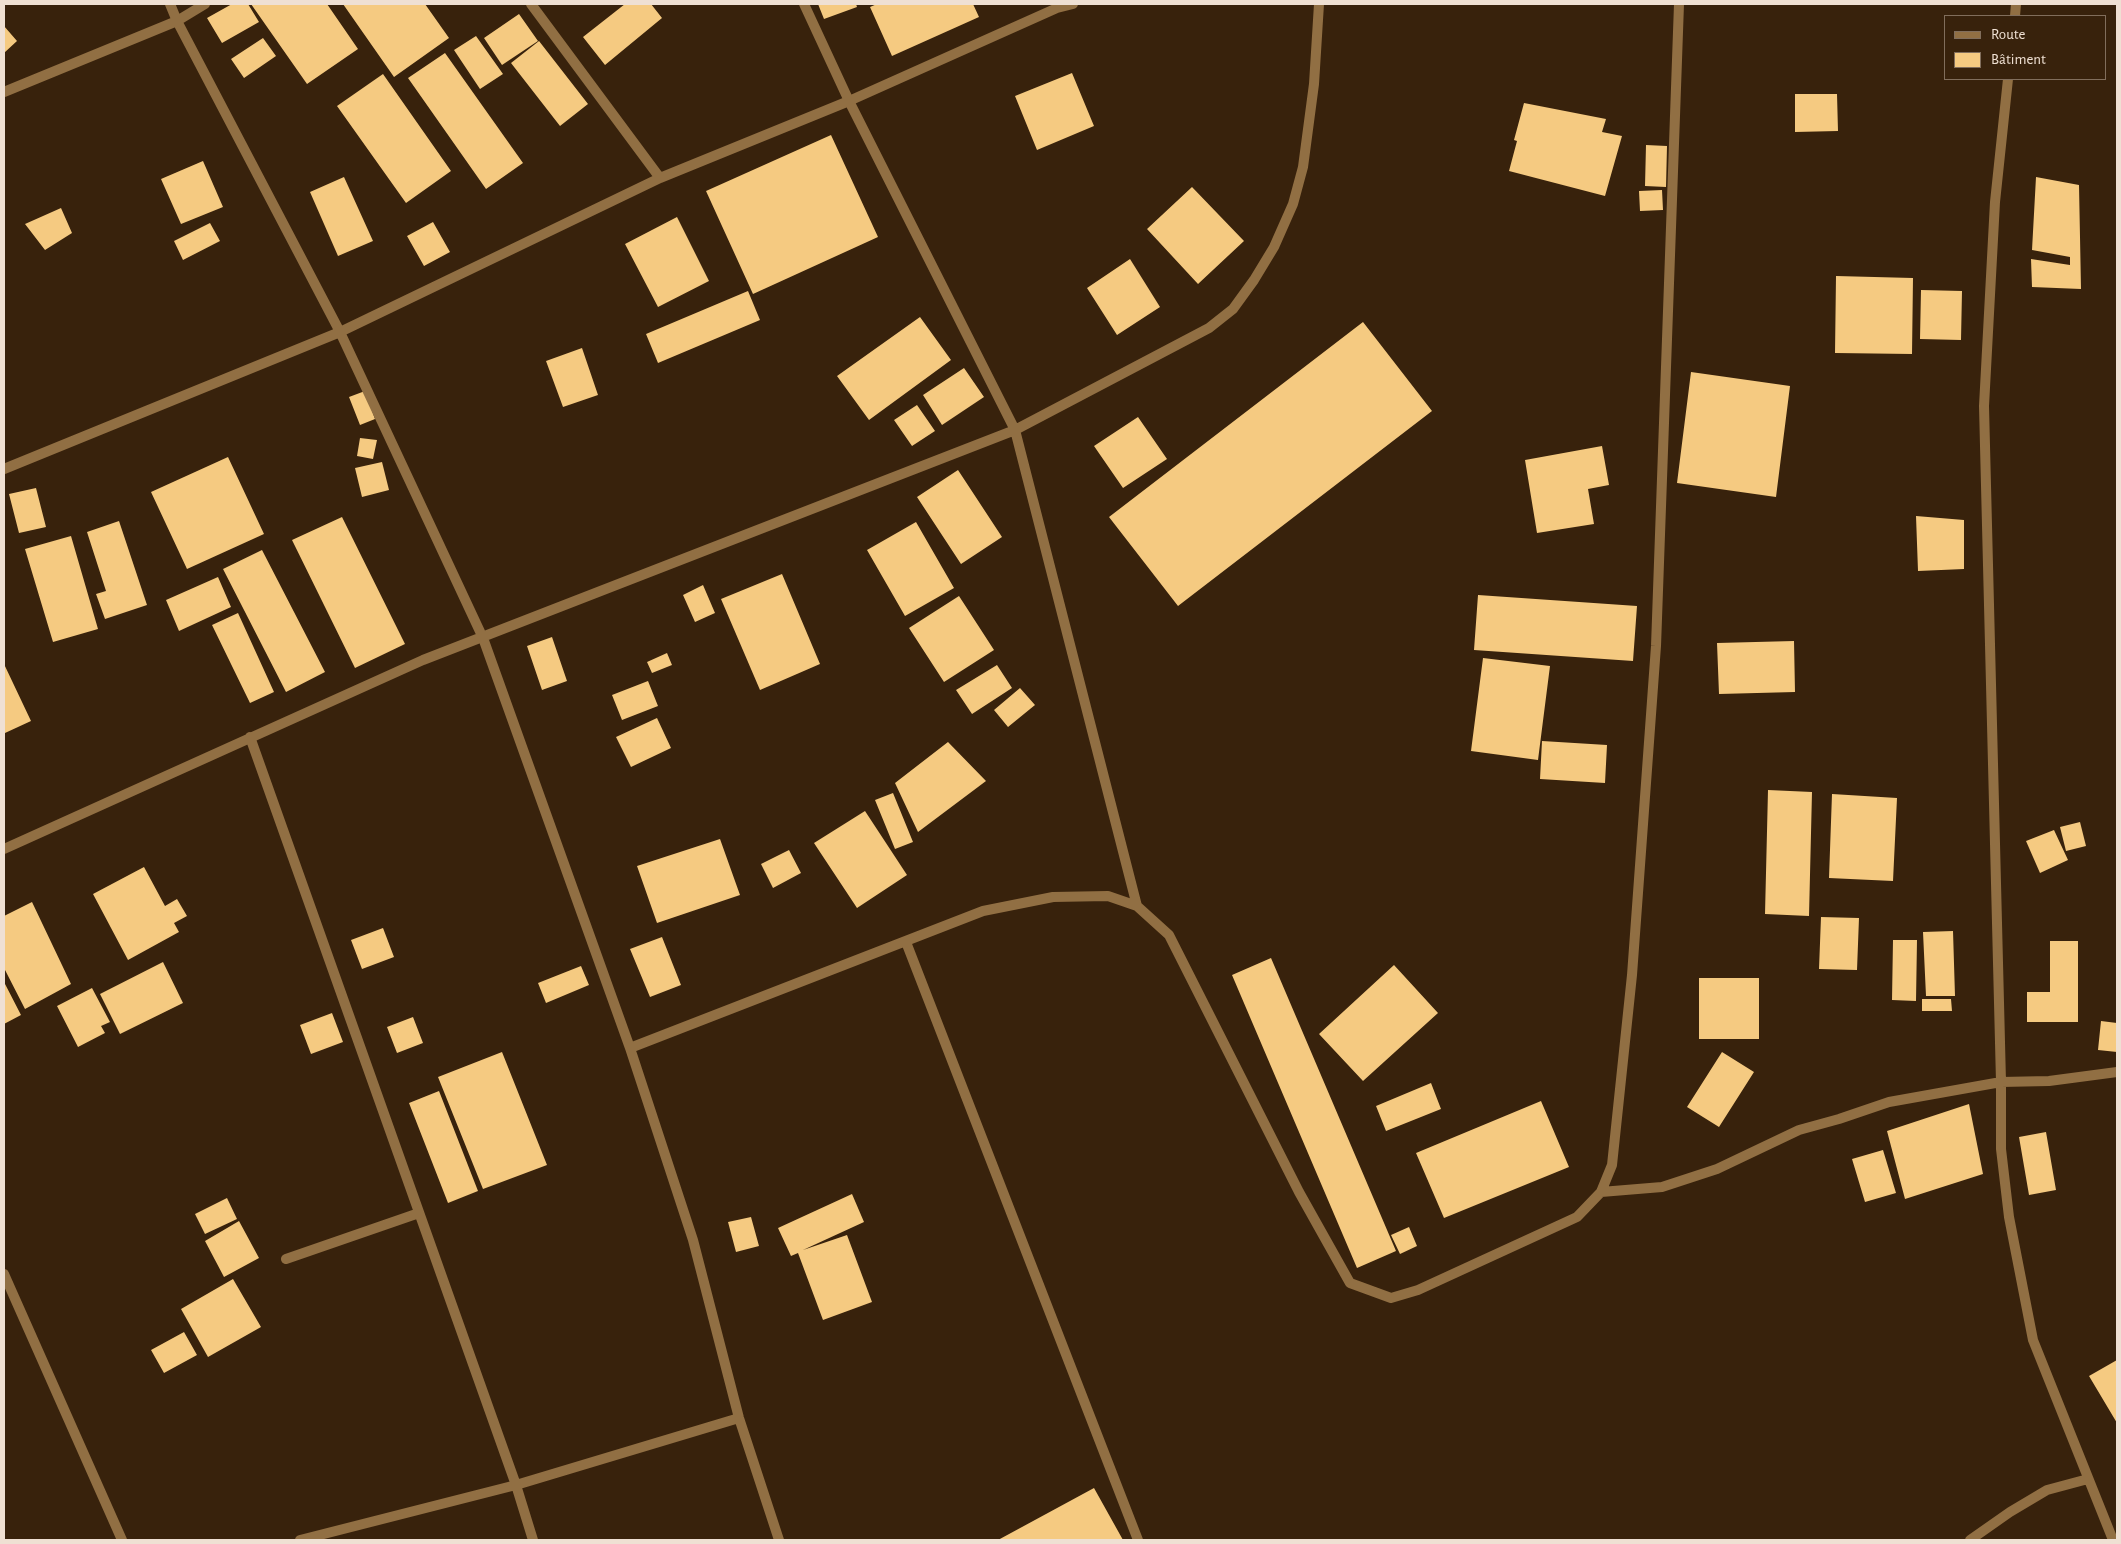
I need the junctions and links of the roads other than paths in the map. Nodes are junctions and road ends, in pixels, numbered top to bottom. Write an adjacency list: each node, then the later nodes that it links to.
1 (170, 4): 9 (street)
2 (206, 4): 9 (street)
3 (531, 4): 13 (street)
4 (804, 4): 12 (street)
5 (1073, 4): 8 (street)
6 (1319, 4): 15 (street)
7 (1679, 4): 25 (street)
8 (1057, 6): 12 (street)
9 (177, 21): 11 (street); 14 (street)
10 (2008, 80): 24 (street)
11 (4, 92)
12 (849, 102): 13 (street); 15 (street)
13 (660, 178): 14 (street)
14 (340, 332): 16 (street); 17 (street)
15 (1015, 430): 17 (street); 20 (street)
16 (4, 469)
17 (483, 638): 18 (street); 22 (street)
18 (250, 737): 19 (street); 26 (street)
19 (4, 848)
20 (1137, 906): 21 (street); 25 (street)
21 (906, 942): 22 (street); 36 (street)
22 (630, 1048): 29 (street)
23 (2117, 1072): 24 (street)
24 (2002, 1082): 25 (street); 30 (street)
25 (1601, 1192)
26 (419, 1213): 27 (street); 31 (street)
27 (286, 1259)
28 (4, 1274): 32 (street)
29 (739, 1418): 31 (street); 35 (street)
30 (2088, 1479): 37 (street); 38 (street)
31 (516, 1485): 33 (street); 34 (street)
32 (122, 1540)
33 (300, 1540)
34 (533, 1540)
35 (779, 1540)
36 (1138, 1540)
37 (1970, 1540)
38 (2113, 1540)

